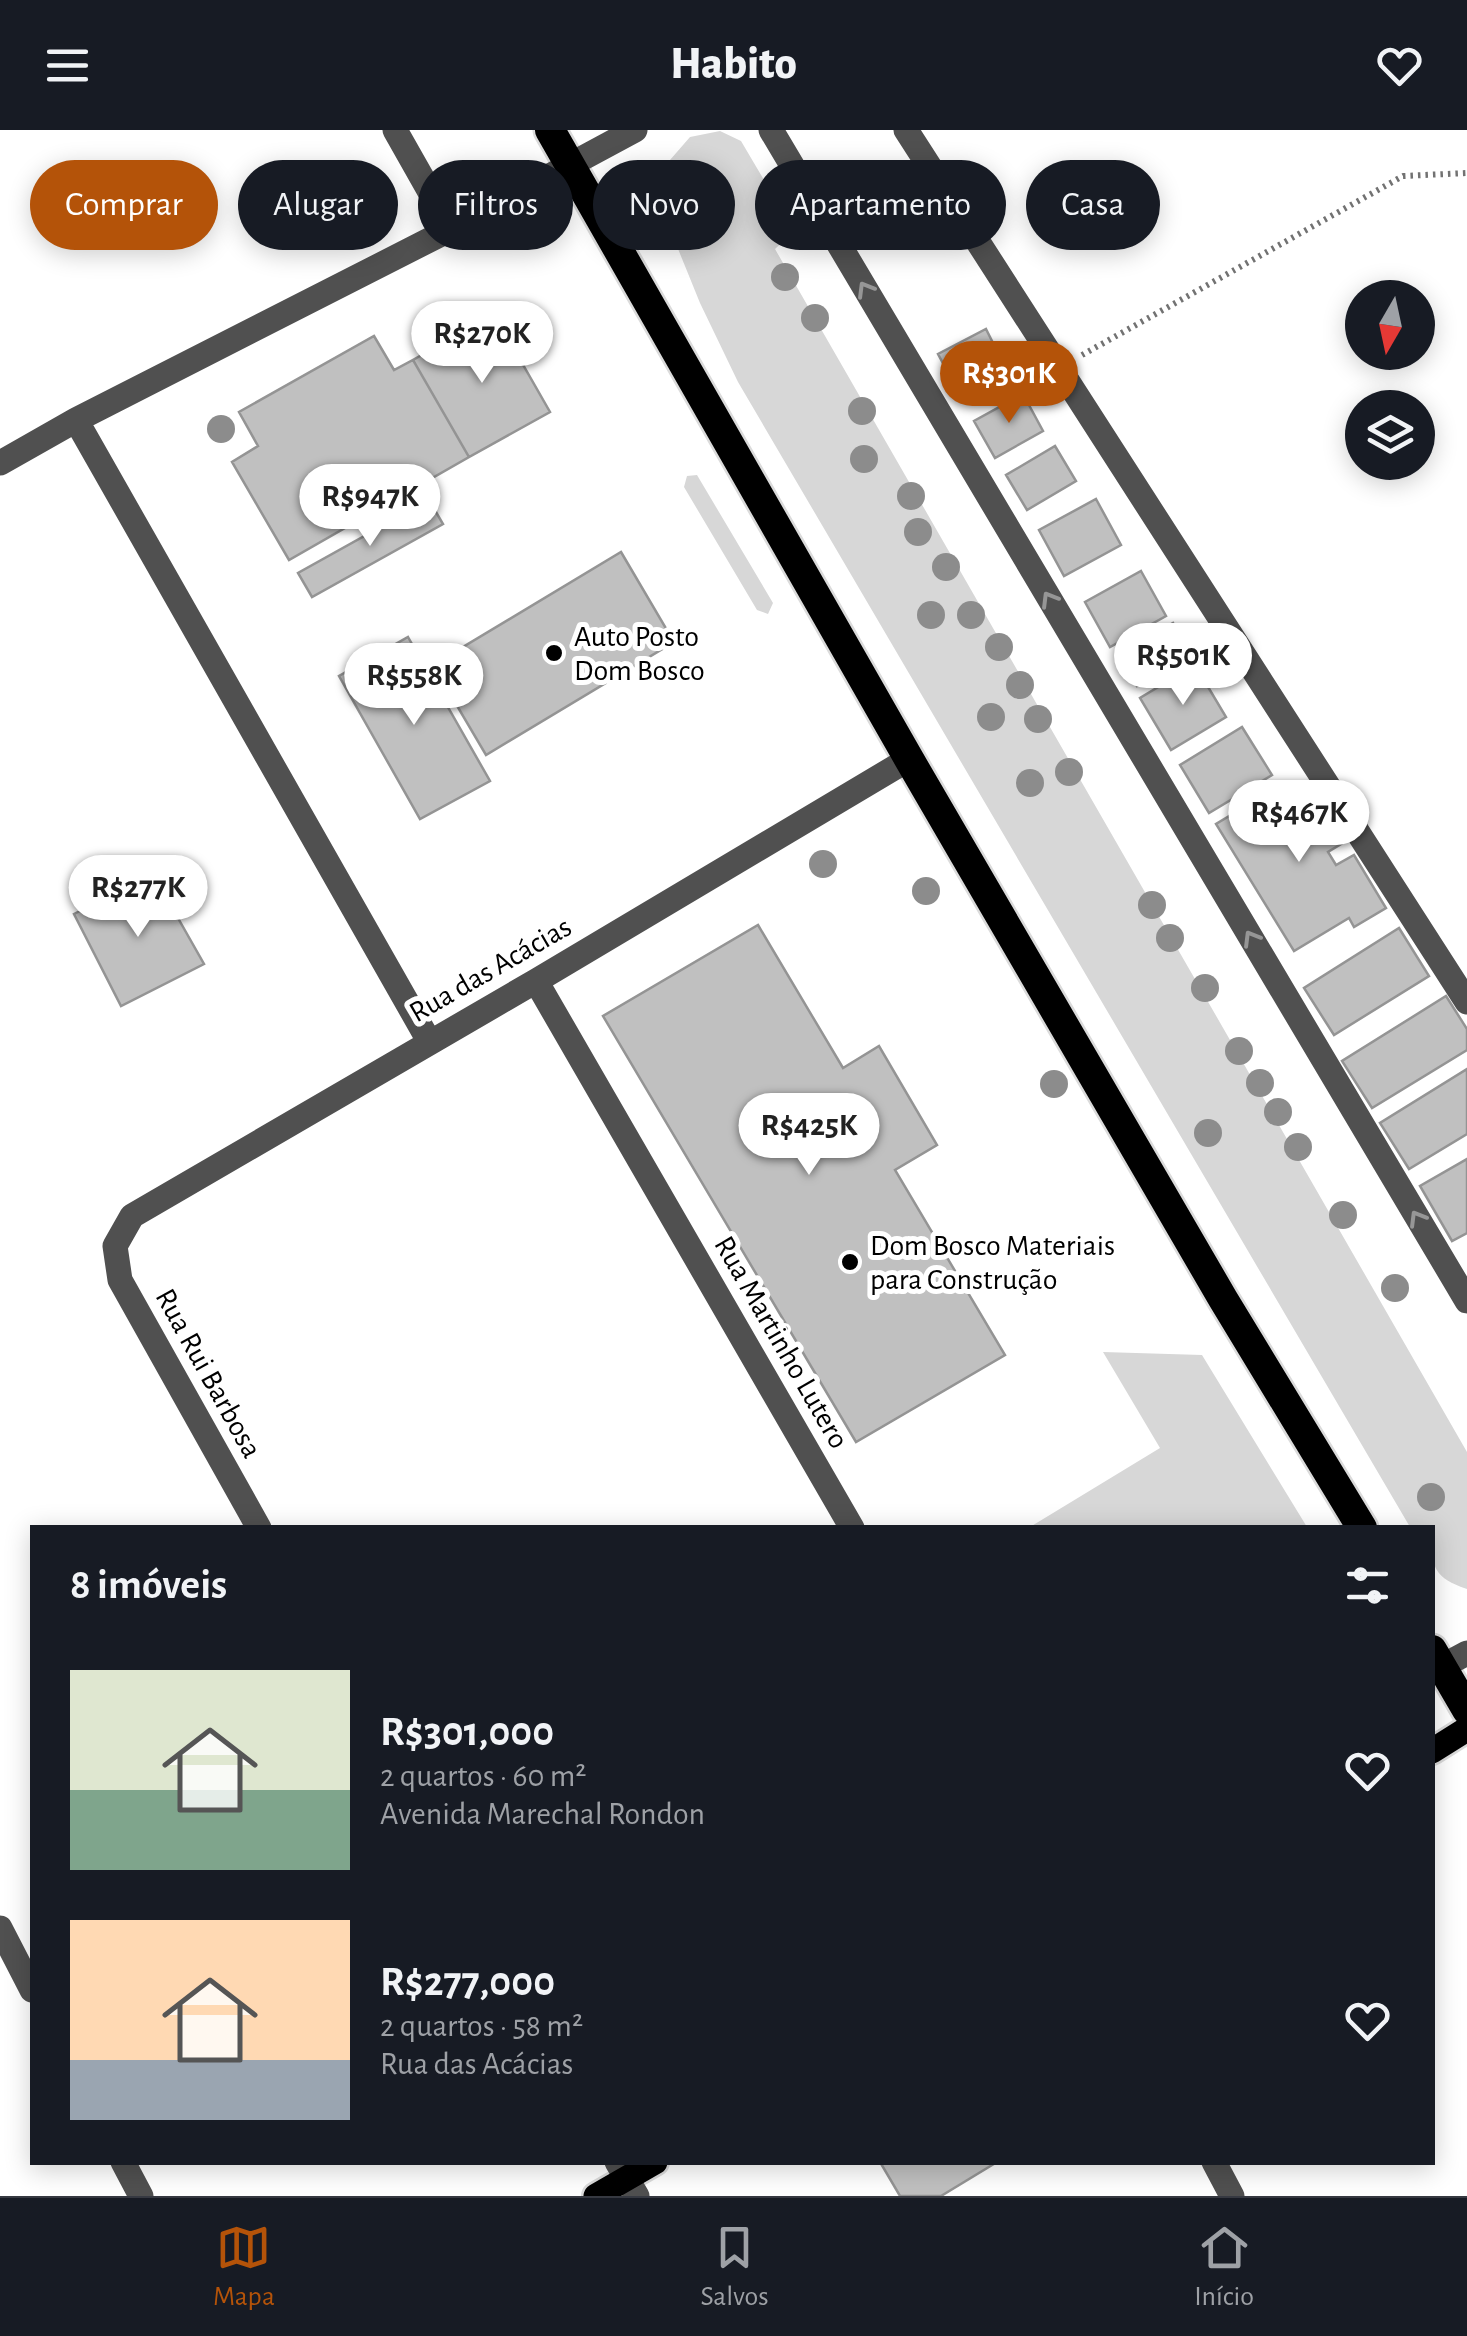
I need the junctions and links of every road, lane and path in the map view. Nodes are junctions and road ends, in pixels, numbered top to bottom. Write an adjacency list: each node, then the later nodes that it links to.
1 (395, 130): 8 (street)
2 (550, 130): 6 (highway)
3 (635, 130): 7 (street)
4 (771, 130): 20 (street, one-way to 4)
5 (906, 130): 12 (street)
6 (566, 160)
7 (573, 163)
8 (418, 171)
9 (573, 172): 15 (highway)
10 (1467, 173): 12 (path)
11 (418, 246): 13 (street)
12 (1059, 368): 17 (street)
13 (76, 420): 14 (street); 18 (street)
14 (0, 463)
15 (909, 759): 16 (street, Rua das Acácias); 23 (highway)
16 (536, 981): 18 (street, Rua das Acácias); 22 (street, Rua Martinho Lutero)
17 (1467, 1002)
18 (429, 1041): 19 (street, Rua das Acácias)
19 (115, 1246): 21 (street, Rua Rui Barbosa)
20 (1467, 1301)
21 (257, 1525)
22 (850, 1525)
23 (1360, 1525)
24 (1443, 1660): 25 (highway)
25 (1467, 1710)
26 (1467, 1730): 27 (main road)
27 (1435, 1749)
28 (0, 1928): 29 (street)
29 (30, 1986)
30 (124, 2165): 34 (street)
31 (650, 2165): 33 (main road)
32 (1216, 2165): 36 (street)
33 (627, 2179): 35 (main road)
34 (140, 2196)
35 (596, 2196)
36 (1232, 2196)

